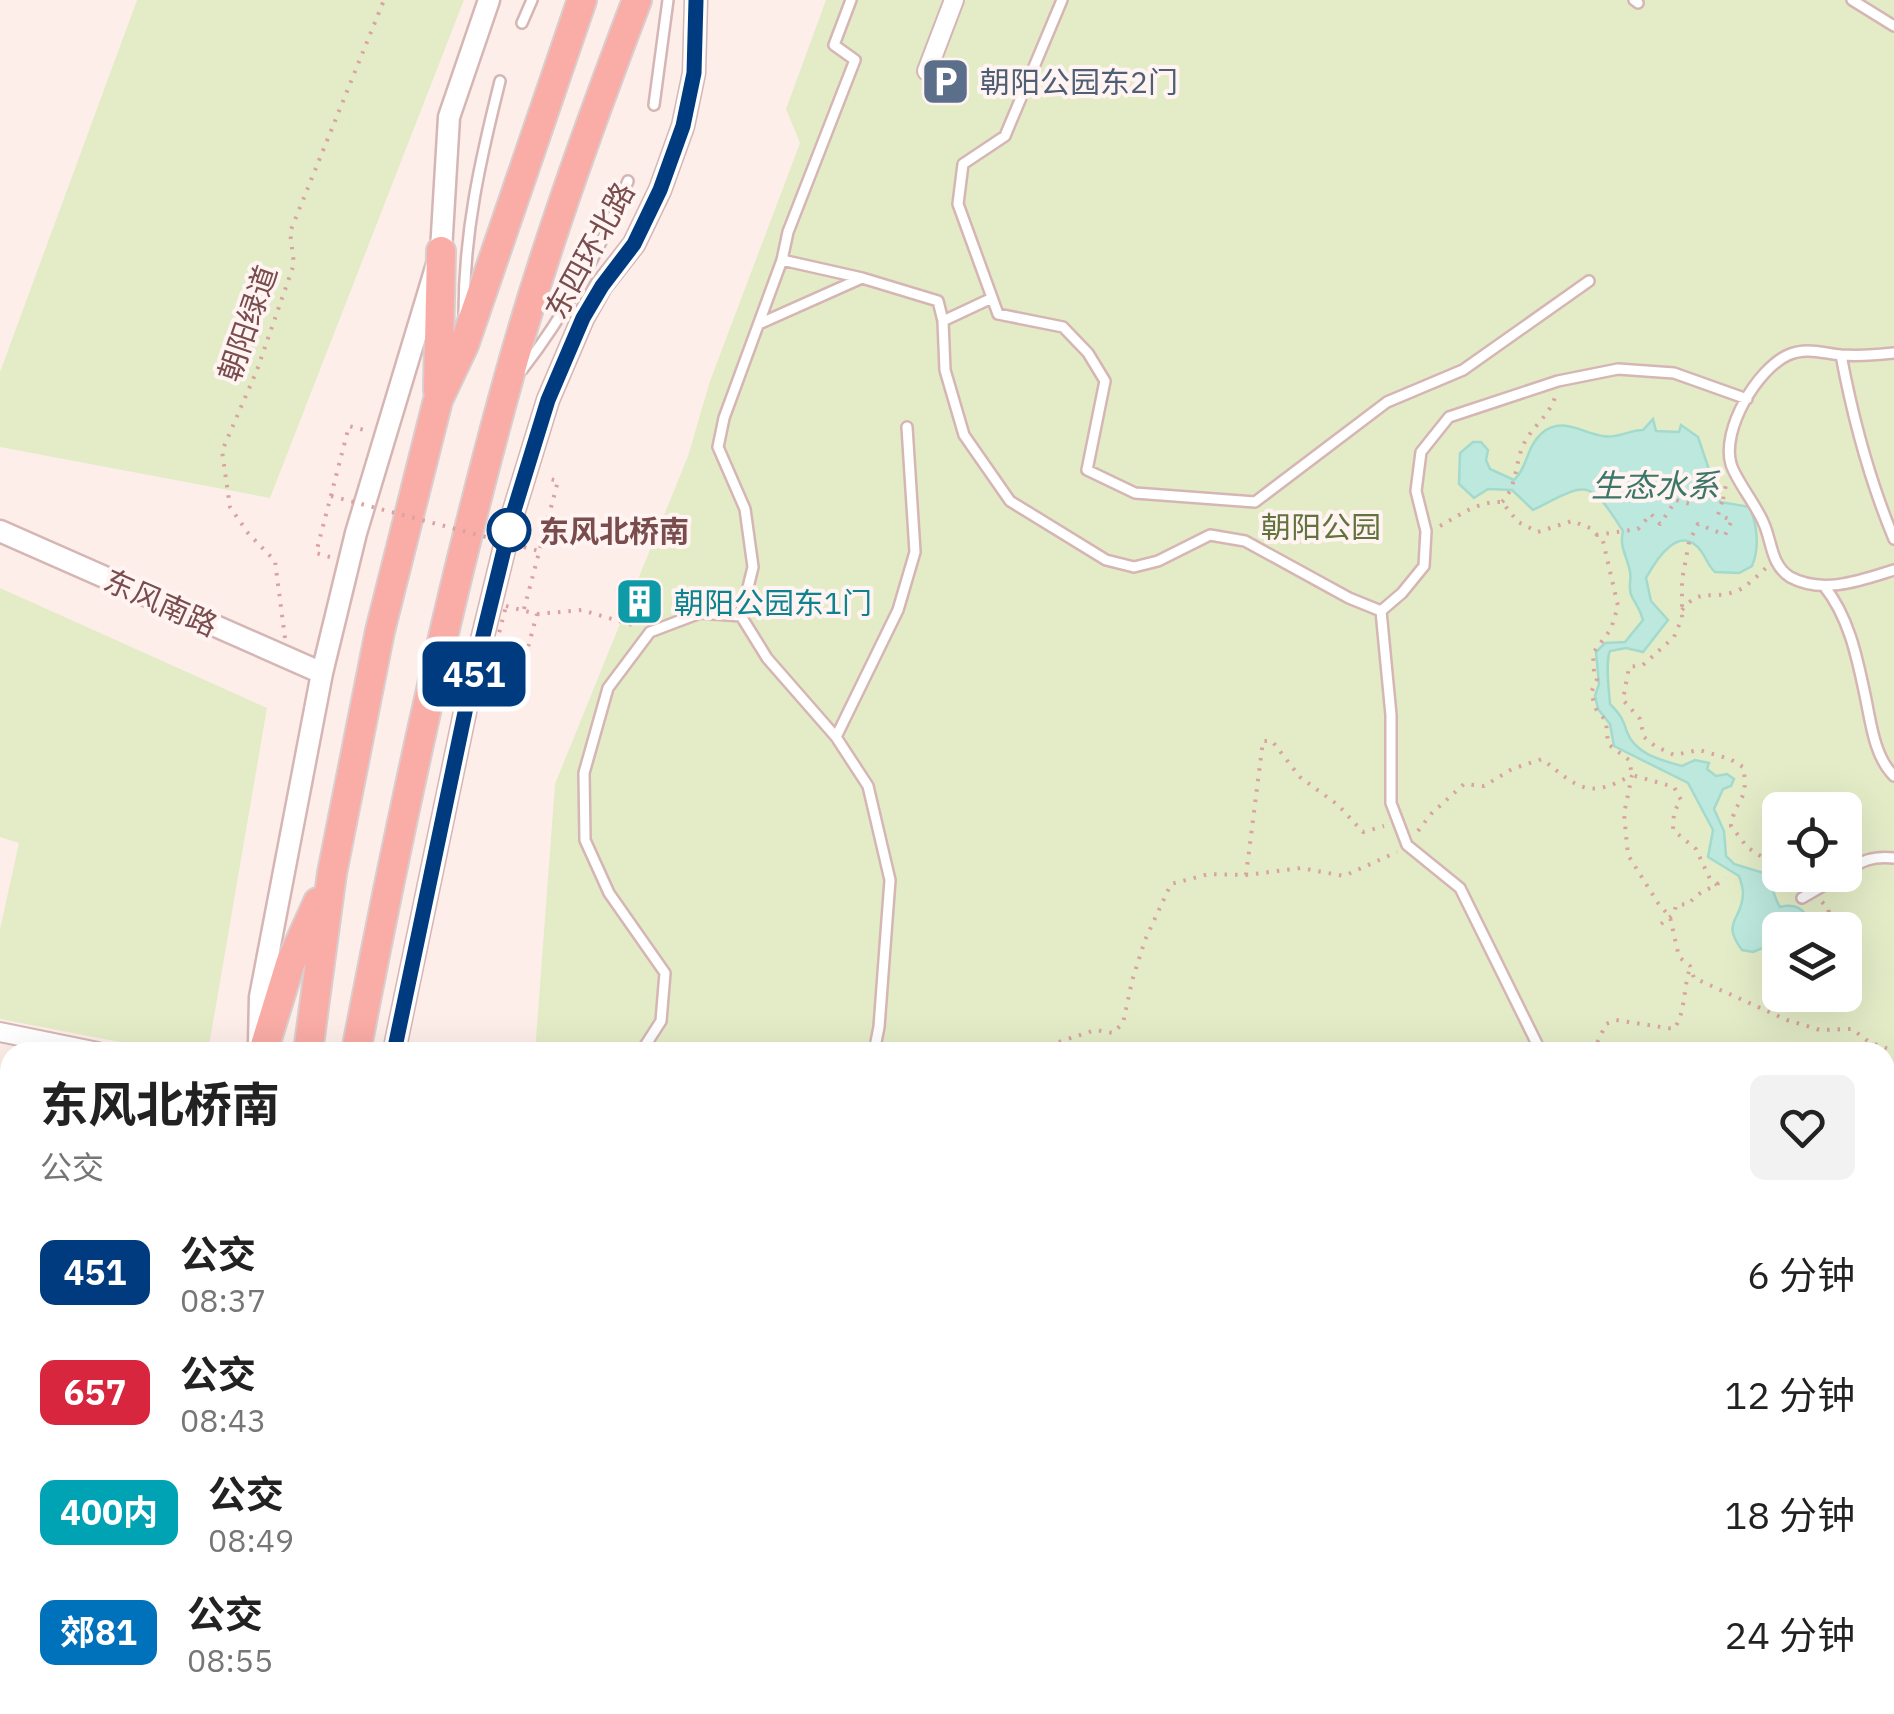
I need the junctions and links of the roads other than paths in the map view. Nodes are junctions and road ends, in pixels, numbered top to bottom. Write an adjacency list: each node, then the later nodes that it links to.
1 (489, 0): 17 (street)
2 (532, 0): 11 (lane)
3 (582, 0): 24 (highway)
4 (637, 0): 27 (highway, 东四环北路)
5 (668, 0): 15 (lane)
6 (696, 0): 53 (street, 东四环北路)
7 (851, 0): 18 (lane)
8 (954, 0): 13 (street)
9 (1062, 0): 21 (lane)
10 (1852, 0): 12 (lane)
11 (522, 22)
12 (1894, 26)
13 (927, 71)
14 (500, 81): 24 (lane)
15 (654, 105)
16 (628, 181): 27 (lane)
17 (441, 251): 29 (highway); 37 (street)
18 (782, 260): 19 (lane); 23 (lane)
19 (862, 278): 22 (lane); 23 (lane)
20 (1589, 281): 21 (lane)
21 (992, 298): 22 (lane)
22 (943, 320): 35 (lane)
23 (758, 324): 36 (lane)
24 (464, 345): 29 (highway)
25 (1894, 354): 26 (lane)
26 (1842, 355): 28 (lane); 32 (lane)
27 (504, 392): 45 (highway, 东四环北路)
28 (1747, 399): 34 (lane); 35 (lane)
29 (438, 400): 42 (highway)
30 (907, 427): 38 (lane)
31 (0, 531): 37 (street, 东风南路)
32 (1894, 539)
33 (1894, 570): 34 (lane)
34 (1824, 586): 39 (lane)
35 (1381, 611): 56 (lane)
36 (741, 616): 38 (lane); 54 (lane)
37 (322, 672): 48 (street)
38 (836, 736): 55 (lane)
39 (1894, 776)
40 (1894, 858): 41 (lane)
41 (1862, 861)
42 (332, 873): 49 (highway); 50 (highway)
43 (1812, 892): 44 (lane)
44 (1802, 898)
45 (376, 946): 51 (highway, 东四环北路); 52 (highway)
46 (0, 1032): 47 (street)
47 (49, 1042)
48 (261, 1042)
49 (264, 1042)
50 (309, 1042)
51 (358, 1042)
52 (376, 1042)
53 (396, 1042)
54 (647, 1042)
55 (876, 1042)
56 (1536, 1042)

